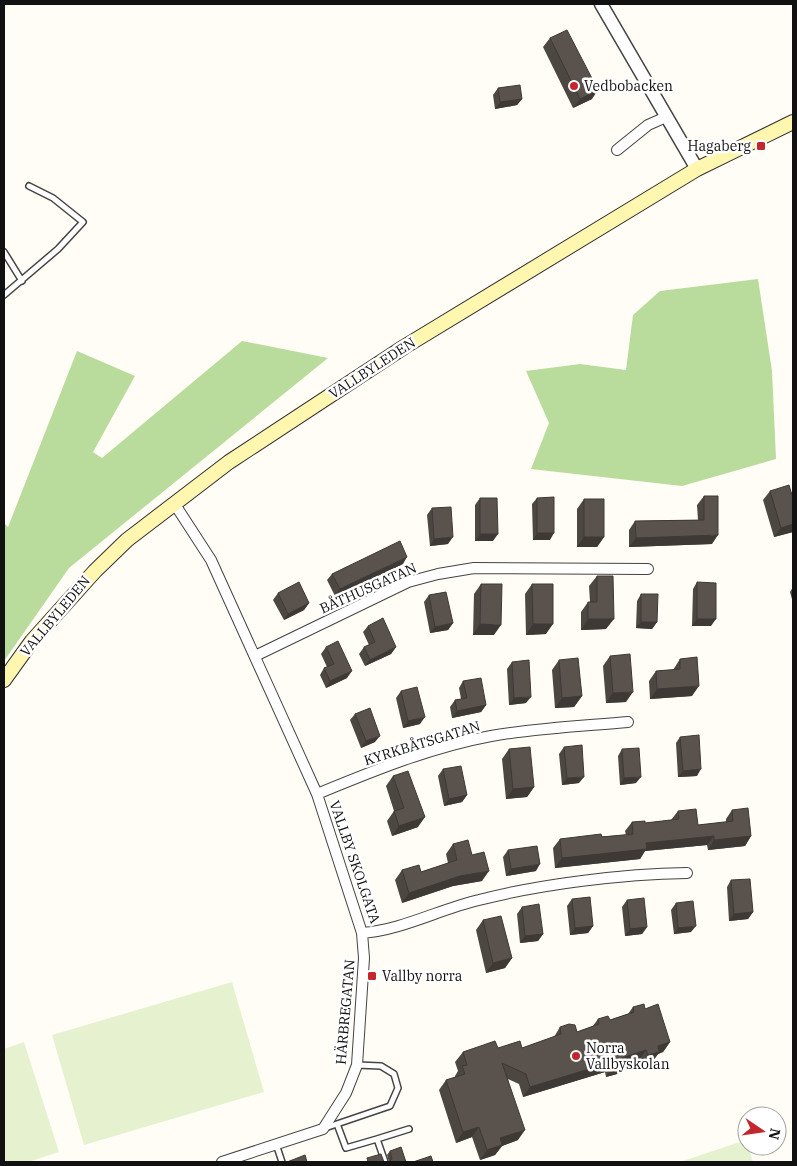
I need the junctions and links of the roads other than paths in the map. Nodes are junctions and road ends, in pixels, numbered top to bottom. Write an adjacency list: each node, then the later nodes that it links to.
1 (601, 4): 2 (street)
2 (666, 117): 4 (street); 5 (street)
3 (793, 122): 5 (main road, VALLBYLEDEN)
4 (618, 150)
5 (697, 169): 10 (main road, VALLBYLEDEN)
6 (30, 186): 8 (lane)
7 (4, 252): 8 (lane)
8 (22, 281): 9 (lane)
9 (4, 296)
10 (174, 503): 12 (street, VALLBY SKOLGATA); 13 (main road, VALLBYLEDEN)
11 (648, 569): 12 (street, BÅTHUSGATAN)
12 (254, 656): 15 (street, VALLBY SKOLGATA)
13 (4, 680)
14 (628, 722): 15 (street, KYRKBÅTSGATAN)
15 (317, 794): 17 (street, VALLBY SKOLGATA)
16 (687, 873): 17 (street, VALLBY SKOLGATA)
17 (362, 933): 18 (street, HÄRBREGATAN)
18 (357, 1065): 19 (lane); 20 (street, HÄRBREGATAN)
19 (337, 1124): 20 (lane); 22 (lane)
20 (323, 1129): 23 (street)
21 (409, 1129): 22 (lane)
22 (378, 1139): 26 (lane)
23 (276, 1144): 24 (street); 25 (lane)
24 (222, 1162)
25 (282, 1162)
26 (385, 1162)

